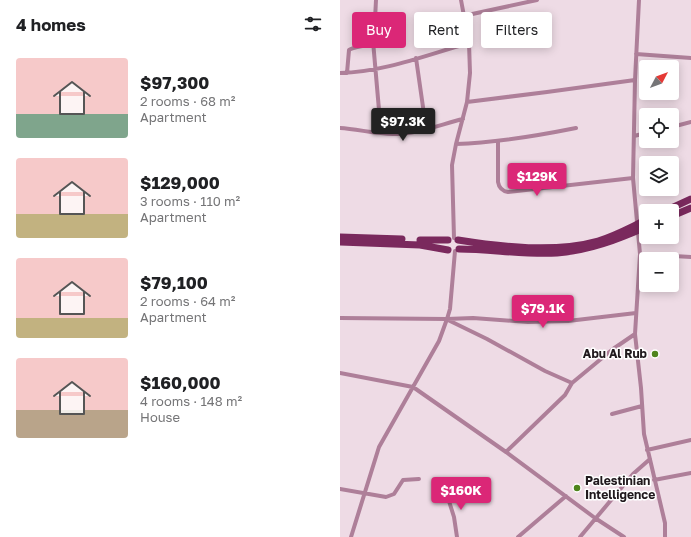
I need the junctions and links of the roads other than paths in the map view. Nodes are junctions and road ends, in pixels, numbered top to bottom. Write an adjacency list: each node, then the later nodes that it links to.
1 (376, 0): 5 (street)
2 (460, 0): 6 (street)
3 (537, 0): 7 (street)
4 (639, 0): 12 (street)
5 (376, 12)
6 (462, 12)
7 (473, 14)
8 (355, 48): 17 (street)
9 (374, 48): 15 (street)
10 (451, 48): 13 (street)
11 (469, 48): 19 (street)
12 (636, 54): 14 (street); 18 (street)
13 (416, 58): 15 (street); 24 (street)
14 (691, 58)
15 (376, 69): 17 (street); 26 (street)
16 (340, 73): 17 (street)
17 (347, 73)
18 (635, 80): 19 (street); 28 (street)
19 (467, 102): 20 (street)
20 (463, 119): 24 (street); 30 (street)
21 (691, 122): 22 (street)
22 (679, 125)
23 (340, 128): 26 (street)
24 (426, 128): 26 (street)
25 (576, 128): 29 (street)
26 (381, 133)
27 (639, 135): 28 (street)
28 (634, 136): 31 (street)
29 (498, 141): 30 (street); 31 (street)
30 (456, 144): 38 (street)
31 (633, 178): 36 (street)
32 (691, 199): 33 (main road)
33 (679, 205)
34 (691, 208): 35 (main road)
35 (679, 213)
36 (638, 227): 38 (main road); 40 (main road); 41 (street)
37 (340, 237): 38 (main road)
38 (453, 239): 40 (main road); 40 (main road)
39 (340, 242): 40 (main road)
40 (454, 250): 47 (street)
41 (640, 252)
42 (679, 256): 43 (street)
43 (691, 257)
44 (639, 269): 45 (street)
45 (636, 313): 47 (street); 48 (street)
46 (340, 318): 47 (street)
47 (448, 319): 50 (street); 51 (street)
48 (635, 334): 50 (street); 52 (street)
49 (340, 373): 51 (street)
50 (572, 384): 56 (street)
51 (413, 387): 56 (street); 63 (street)
52 (642, 406): 53 (street); 55 (street)
53 (612, 414)
54 (691, 440): 55 (street)
55 (647, 450): 57 (street)
56 (506, 452): 64 (street)
57 (650, 459): 60 (street); 65 (street)
58 (691, 473): 60 (street)
59 (419, 479): 63 (street)
60 (654, 480): 66 (street)
61 (447, 487): 68 (street)
62 (340, 489): 63 (street)
63 (364, 493): 67 (street)
64 (566, 496): 65 (street); 69 (street)
65 (595, 518): 70 (street); 71 (street)
66 (666, 535): 72 (street)
67 (351, 537)
68 (457, 537)
69 (518, 537)
70 (580, 537)
71 (624, 537)
72 (671, 537)

